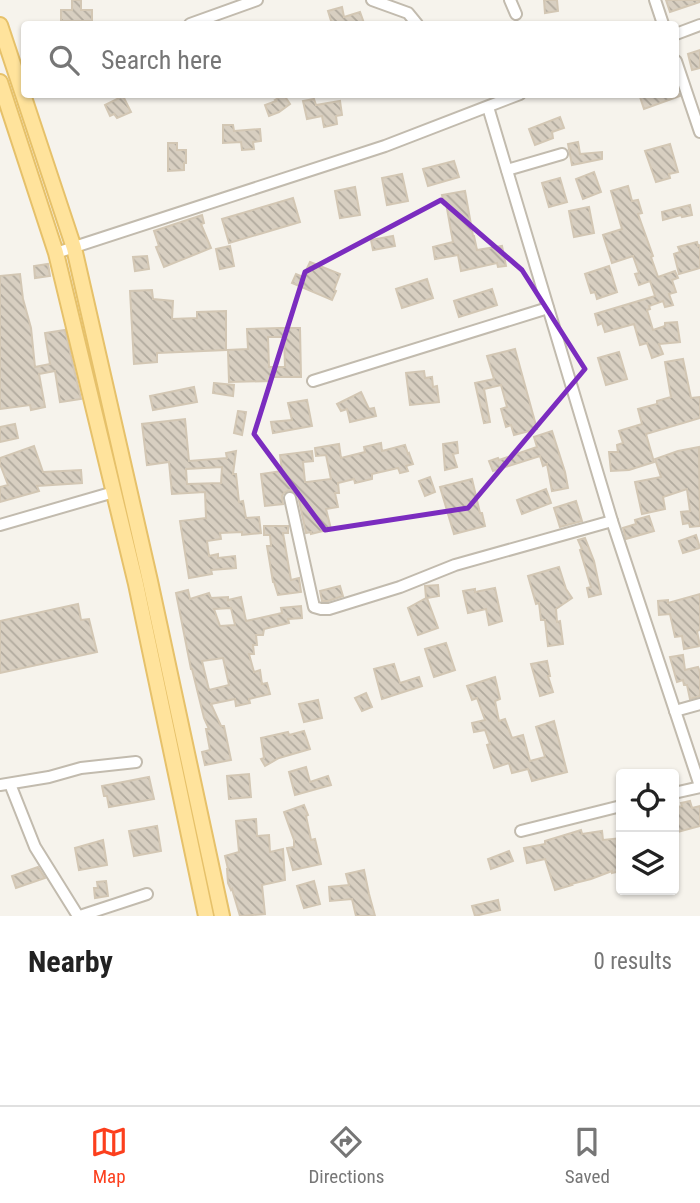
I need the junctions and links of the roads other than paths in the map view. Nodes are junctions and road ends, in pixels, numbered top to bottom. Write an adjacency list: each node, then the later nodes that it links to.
1 (257, 0): 5 (street)
2 (372, 0): 8 (street)
3 (510, 0): 6 (street)
4 (655, 0): 9 (street)
5 (238, 4): 7 (street)
6 (516, 14)
7 (197, 21)
8 (415, 21)
9 (662, 21)
10 (0, 25): 15 (main road)
11 (700, 25): 12 (street)
12 (679, 33)
13 (679, 70): 19 (street)
14 (0, 82): 23 (main road)
15 (21, 84)
16 (26, 98): 22 (main road)
17 (510, 98): 18 (street)
18 (488, 107): 21 (street); 22 (street)
19 (699, 127)
20 (562, 154): 21 (street)
21 (507, 170): 24 (street)
22 (74, 247): 23 (street); 30 (main road)
23 (56, 253): 26 (main road)
24 (548, 308): 25 (street); 28 (street)
25 (313, 381)
26 (114, 492): 29 (street); 30 (main road)
27 (290, 498): 28 (street)
28 (612, 521): 32 (street)
29 (0, 525)
30 (156, 643): 41 (main road); 42 (main road)
31 (700, 704): 32 (street)
32 (675, 712): 35 (street)
33 (136, 762): 34 (street)
34 (5, 785): 40 (street)
35 (700, 787): 36 (street)
36 (679, 792)
37 (616, 807): 38 (street)
38 (521, 831)
39 (147, 894): 40 (street)
40 (79, 916)
41 (206, 916)
42 (222, 916)

